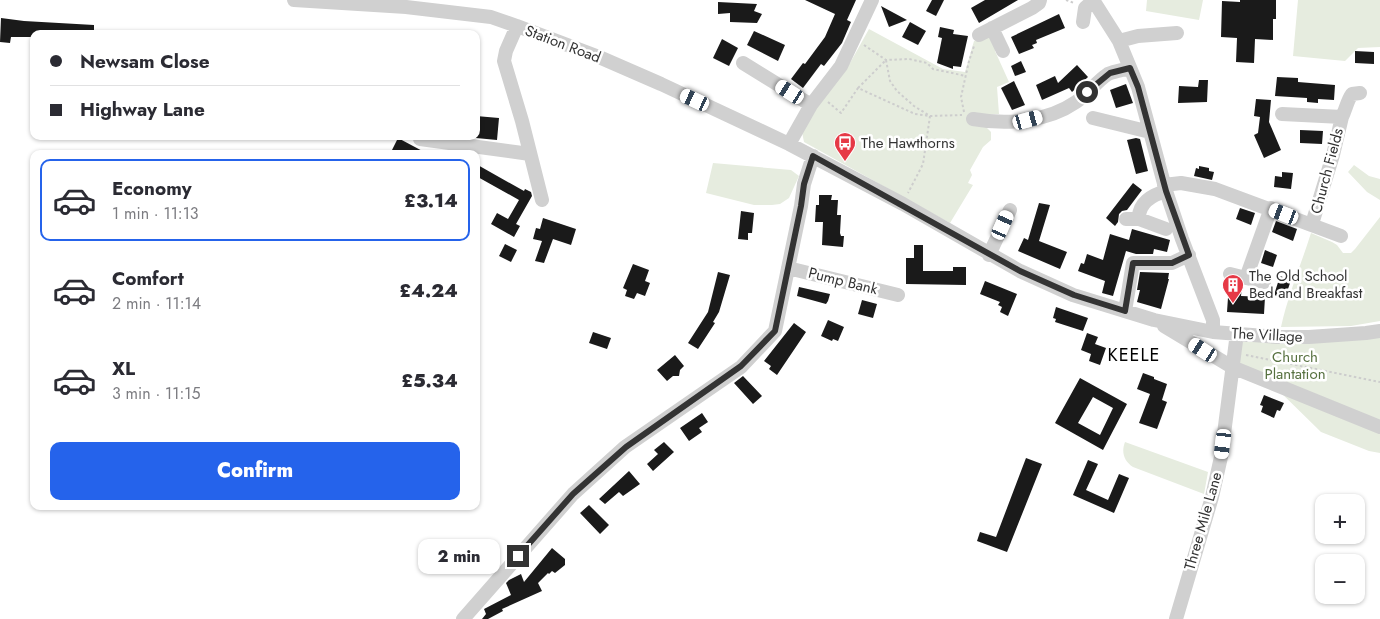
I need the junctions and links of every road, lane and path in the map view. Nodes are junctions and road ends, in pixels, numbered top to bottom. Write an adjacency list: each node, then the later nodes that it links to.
1 (294, 0): 6 (street, Station Road)
2 (872, 0): 10 (street)
3 (1040, 0): 7 (street)
4 (1093, 0): 5 (street); 11 (street)
5 (1083, 22)
6 (517, 26): 27 (street, Station Road); 28 (street)
7 (992, 28): 9 (street); 12 (street)
8 (1177, 33): 11 (street)
9 (979, 35): 16 (path)
10 (854, 39): 13 (path); 19 (street)
11 (1119, 41): 15 (street)
12 (1003, 51)
13 (886, 60): 16 (path); 17 (path); 21 (path)
14 (743, 63): 19 (street)
15 (1130, 68): 24 (street); 25 (street)
16 (966, 76): 21 (path)
17 (858, 88): 19 (path); 21 (path)
18 (1360, 92): 22 (street, Church Fields)
19 (815, 100): 27 (street)
20 (1282, 114): 22 (street, Church Fields)
21 (930, 116): 32 (path)
22 (1342, 117): 35 (street, Church Fields)
23 (1094, 118): 25 (street)
24 (973, 119)
25 (1150, 132): 30 (street)
26 (427, 140): 28 (street)
27 (789, 144): 29 (street, Station Road)
28 (530, 154): 31 (street)
29 (813, 156): 32 (street, The Village); 40 (street)
30 (1165, 188): 33 (street); 36 (street); 39 (street)
31 (542, 200)
32 (903, 204): 38 (street, The Village)
33 (1271, 208): 35 (street); 42 (street)
34 (1010, 210): 38 (street)
35 (1312, 224): 37 (street)
36 (1166, 229)
37 (1341, 236)
38 (989, 255): 45 (street, The Village)
39 (1189, 255): 45 (street); 48 (street)
40 (788, 268): 44 (street, Pump Bank); 53 (street)
41 (1230, 274): 42 (street)
42 (1246, 278): 43 (street)
43 (1264, 282)
44 (898, 295)
45 (1125, 311): 46 (street, The Village)
46 (1154, 320): 48 (street, The Village); 50 (street, The Village)
47 (1380, 331): 49 (street, The Village)
48 (1213, 332): 49 (street, The Village)
49 (1237, 333): 50 (street, Three Mile Lane)
50 (1233, 360): 51 (path); 52 (street, The Village); 54 (street, Three Mile Lane)
51 (1380, 382)
52 (1380, 427)
53 (463, 619)
54 (1176, 619)

